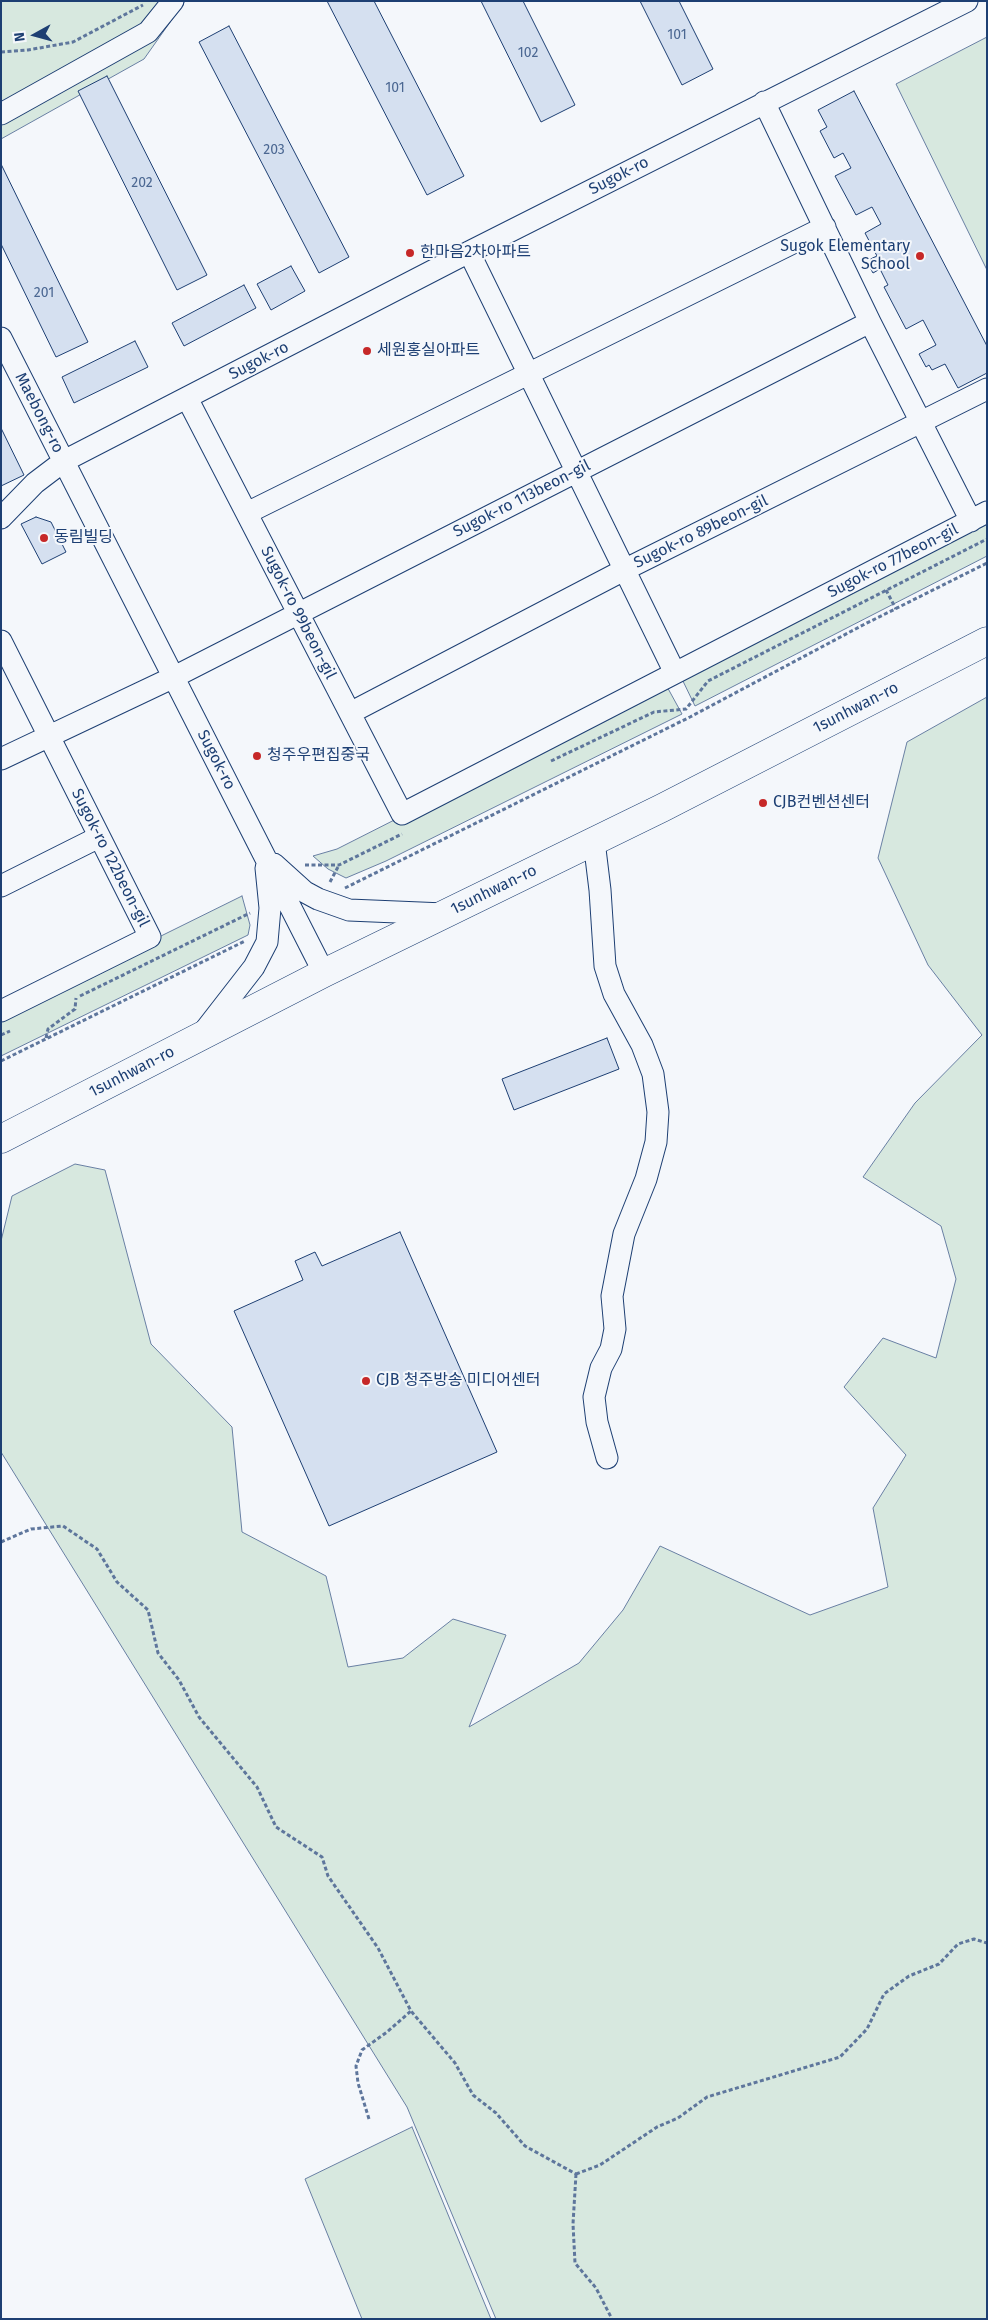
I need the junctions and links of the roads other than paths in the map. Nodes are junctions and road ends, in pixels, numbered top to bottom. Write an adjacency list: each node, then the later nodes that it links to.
1 (173, 1): 4 (street)
2 (967, 1): 3 (street, Sugok-ro)
3 (764, 102): 5 (street, Sugok-ro 77beon-gil); 6 (street, Sugok-ro)
4 (1, 114)
5 (826, 227): 7 (street, Sugok-ro 77beon-gil); 9 (street)
6 (469, 252): 9 (street, Sugok-ro 89beon-gil); 11 (street, Sugok-ro)
7 (870, 322): 12 (street, Sugok-ro 77beon-gil); 14 (street, Sugok-ro 113beon-gil)
8 (1, 338): 13 (street, Maebong-ro)
9 (527, 373): 14 (street, Sugok-ro 89beon-gil); 15 (street)
10 (987, 389): 12 (street)
11 (187, 398): 13 (street, Sugok-ro); 15 (street, Sugok-ro 99beon-gil)
12 (921, 423): 16 (street, Sugok-ro 77beon-gil); 18 (street, Sugok-ro 89beon-gil)
13 (64, 461): 17 (street); 23 (street, Sugok-ro)
14 (575, 472): 18 (street, Sugok-ro 89beon-gil); 19 (street, Sugok-ro 113beon-gil)
15 (246, 513): 19 (street, Sugok-ro 99beon-gil)
16 (979, 516): 22 (street, Sugok-ro 77beon-gil)
17 (1, 518)
18 (624, 570): 22 (street, Sugok-ro 89beon-gil); 24 (street, Sugok-ro 89beon-gil)
19 (298, 613): 23 (street, Sugok-ro 113beon-gil); 24 (street, Sugok-ro 99beon-gil)
20 (1, 641): 25 (street, Sugok-ro 122beon-gil)
21 (987, 641): 28 (main road, 1sunhwan-ro)
22 (675, 673): 24 (street, Sugok-ro 99beon-gil)
23 (174, 677): 25 (street, Sugok-ro 113beon-gil); 29 (street, Sugok-ro)
24 (350, 713)
25 (48, 737): 26 (street, Sugok-ro 113beon-gil); 27 (street, Sugok-ro 122beon-gil)
26 (1, 759)
27 (99, 837): 30 (street); 33 (street, Sugok-ro 122beon-gil)
28 (594, 841): 31 (main road, 1sunhwan-ro); 36 (street)
29 (265, 856): 31 (street); 32 (street, Sugok-ro); 34 (street)
30 (1, 886)
31 (444, 914): 32 (main road, 1sunhwan-ro)
32 (324, 973): 34 (main road, 1sunhwan-ro)
33 (1, 1011)
34 (201, 1036): 35 (main road, 1sunhwan-ro)
35 (1, 1139)
36 (607, 1458)

